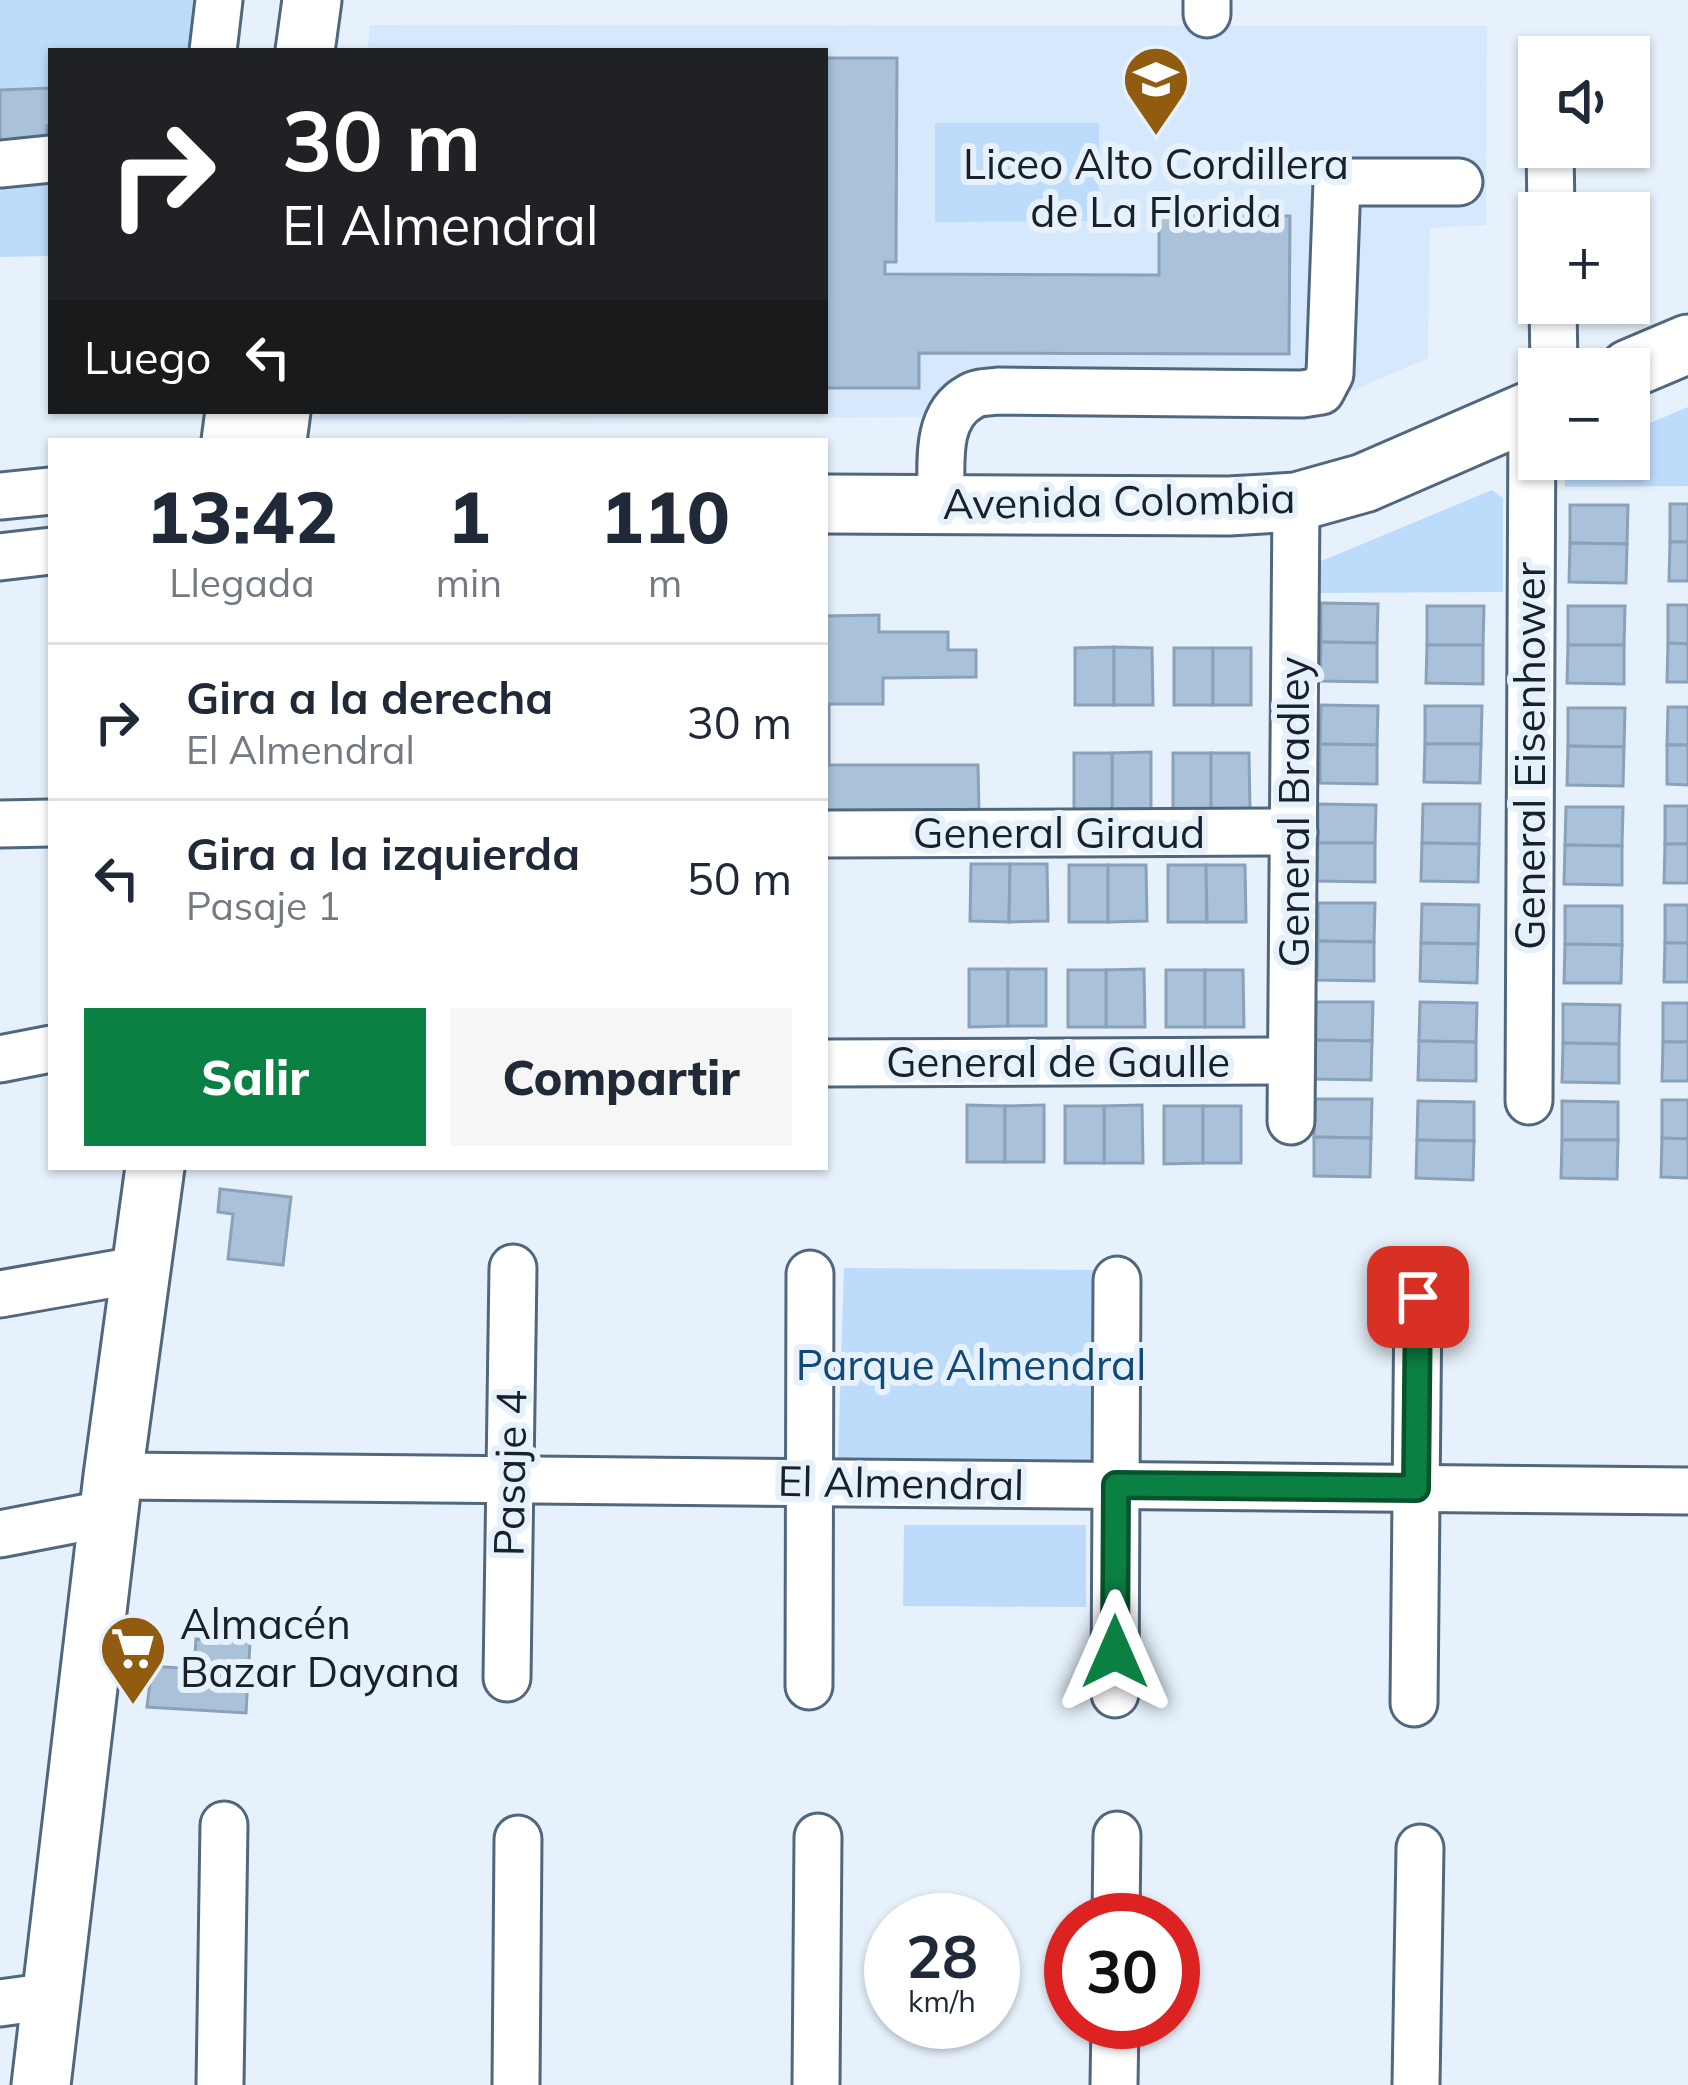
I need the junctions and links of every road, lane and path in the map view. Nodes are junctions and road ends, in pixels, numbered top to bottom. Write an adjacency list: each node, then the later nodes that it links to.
1 (219, 0): 3 (street)
2 (312, 0): 4 (main road)
3 (213, 48)
4 (305, 48)
5 (48, 159): 6 (street)
6 (0, 164)
7 (1459, 182): 16 (street)
8 (1688, 344): 9 (main road)
9 (1650, 360)
10 (1518, 408): 14 (main road, Avenida Colombia)
11 (1540, 480): 27 (street, General Eisenhower)
12 (48, 491): 13 (street)
13 (0, 496)
14 (1296, 502): 16 (main road, Avenida Colombia); 21 (street, General Bradley)
15 (828, 504): 16 (main road, Avenida Colombia)
16 (940, 505)
17 (48, 551): 18 (street)
18 (0, 556)
19 (48, 823): 20 (street)
20 (0, 824)
21 (1294, 832): 22 (street, General Giraud); 25 (street, General Bradley)
22 (828, 835)
23 (48, 1050): 24 (street)
24 (0, 1059)
25 (1292, 1061): 26 (street, General de Gaulle); 28 (street, General Bradley)
26 (828, 1063)
27 (1528, 1100)
28 (1291, 1121)
29 (155, 1170): 31 (main road)
30 (513, 1268): 36 (street, Pasaje 4)
31 (142, 1269): 34 (street); 41 (main road)
32 (810, 1274): 37 (street)
33 (1117, 1280): 38 (street)
34 (0, 1294)
35 (1418, 1297): 39 (street)
36 (510, 1479): 37 (street, El Almendral); 41 (street, El Almendral); 43 (street, Pasaje 4)
37 (811, 1482): 38 (street, El Almendral); 44 (street)
38 (1116, 1485): 39 (street, El Almendral); 45 (street)
39 (1416, 1488): 40 (street, El Almendral); 46 (street)
40 (1688, 1491)
41 (111, 1495): 42 (street, El Almendral); 53 (main road)
42 (0, 1534)
43 (508, 1678)
44 (809, 1686)
45 (1115, 1694)
46 (1414, 1703)
47 (224, 1825): 56 (street)
48 (1118, 1835): 52 (street)
49 (818, 1838): 58 (street)
50 (518, 1839): 57 (street)
51 (1420, 1847): 60 (street)
52 (1117, 1893)
53 (26, 2000): 55 (main road)
54 (1115, 2049): 59 (street)
55 (40, 2085)
56 (220, 2085)
57 (516, 2085)
58 (816, 2085)
59 (1114, 2085)
60 (1416, 2085)

